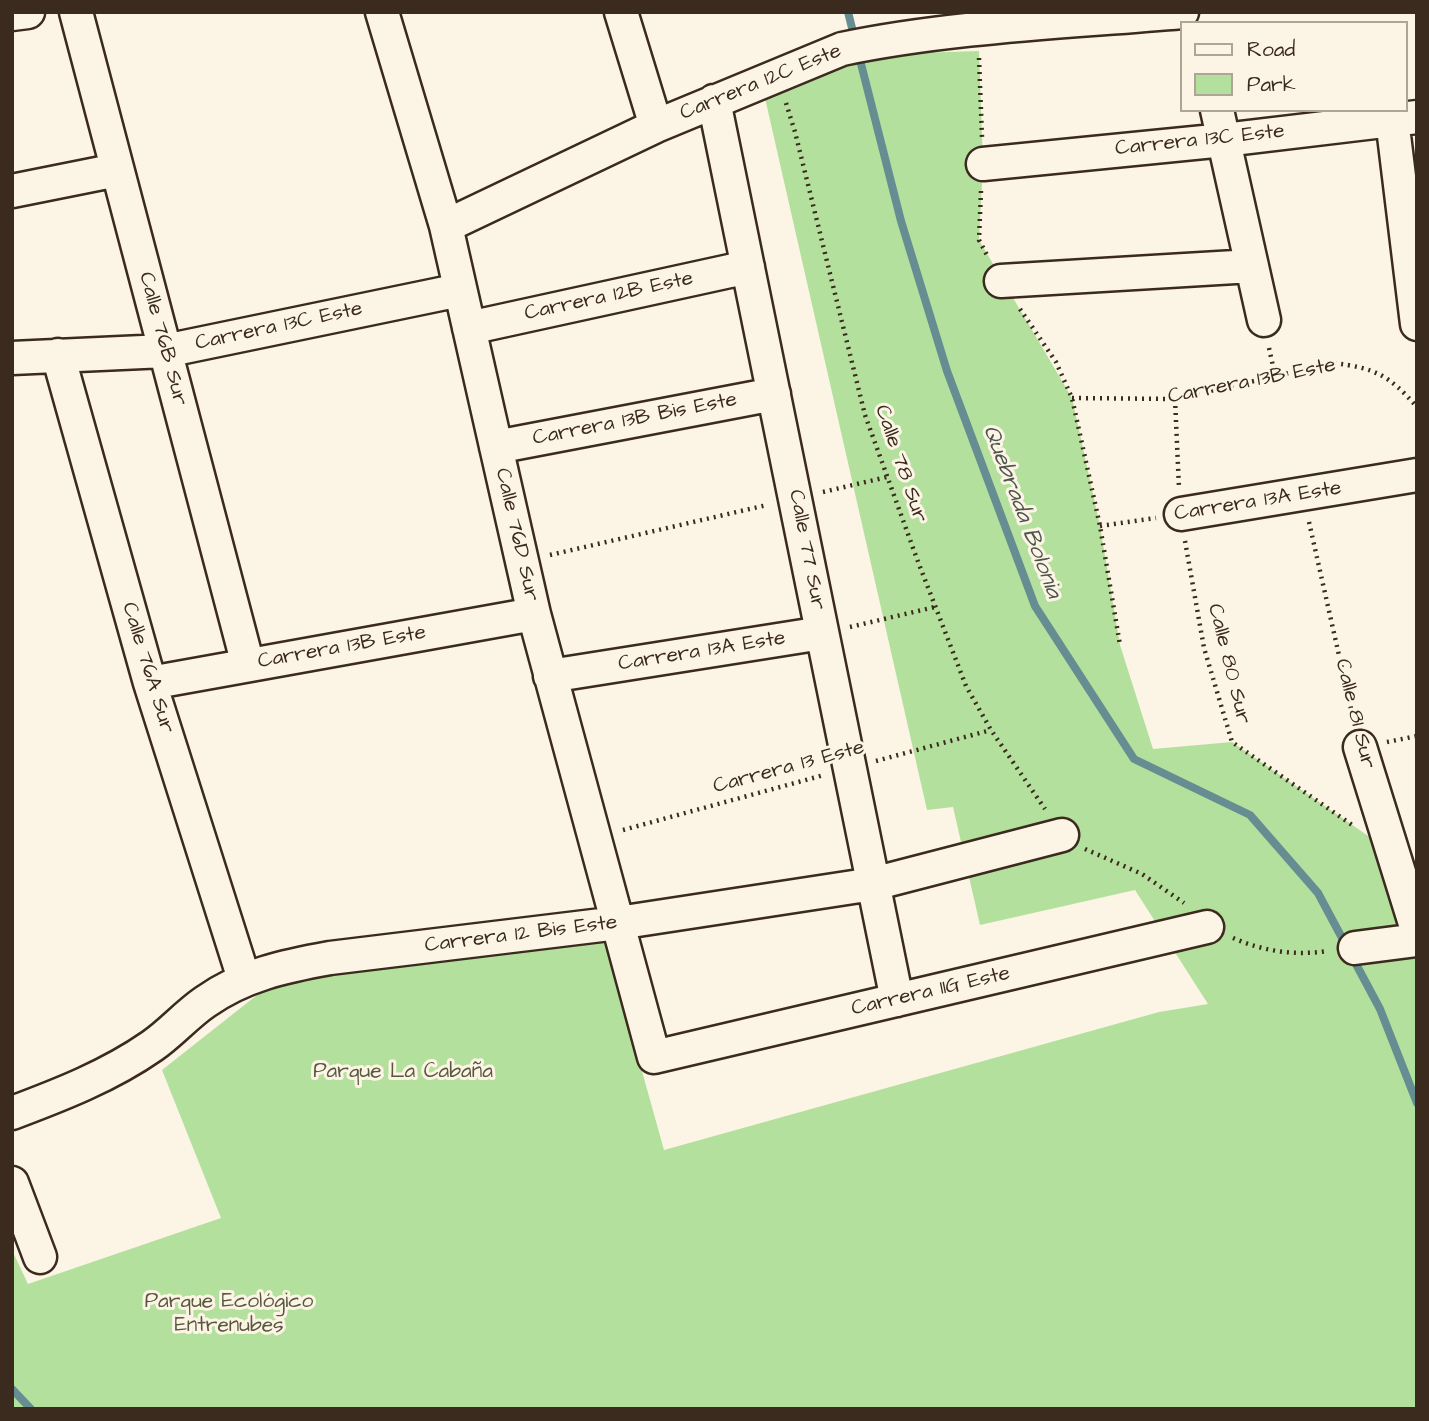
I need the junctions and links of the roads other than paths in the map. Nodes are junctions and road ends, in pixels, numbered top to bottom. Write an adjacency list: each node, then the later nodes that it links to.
1 (28, 12): 6 (street)
2 (76, 12): 12 (street, Calle 76B Sur)
3 (382, 12): 14 (street, Calle 76D Sur)
4 (621, 12): 10 (street)
5 (1182, 12): 7 (street, Carrera 12C Este)
6 (12, 14)
7 (714, 101): 10 (street, Carrera 12C Este); 16 (street, Calle 77 Sur)
8 (1404, 118): 9 (street, Carrera 13C Este); 20 (street)
9 (1220, 125): 11 (street, Carrera 13C Este); 15 (street)
10 (656, 126): 14 (street, Carrera 12C Este)
11 (983, 164)
12 (117, 170): 13 (street); 23 (street, Calle 76B Sur)
13 (12, 191)
14 (446, 226): 18 (street, Calle 76D Sur)
15 (1252, 266): 17 (street); 19 (street)
16 (748, 267): 21 (street, Carrera 12B Este); 25 (street, Calle 77 Sur)
17 (1001, 281)
18 (460, 290): 21 (street, Calle 76D Sur); 23 (street, Carrera 13C Este)
19 (1264, 320)
20 (1417, 324)
21 (469, 328): 26 (street, Calle 76D Sur)
22 (14, 349): 24 (street, Carrera 13C Este)
23 (165, 351): 24 (street, Carrera 13C Este); 31 (street, Calle 76B Sur)
24 (58, 355): 33 (street, Calle 76A Sur)
25 (774, 394): 26 (street, Carrera 13B Bis Este); 30 (street, Calle 77 Sur)
26 (496, 447): 29 (street, Calle 76D Sur)
27 (1417, 475): 28 (street, Carrera 13A Este)
28 (1181, 514)
29 (534, 614): 31 (street, Carrera 13B Este); 32 (street, Calle 76D Sur)
30 (822, 633): 32 (street, Carrera 13A Este); 36 (street, Calle 77 Sur)
31 (248, 665): 33 (street, Carrera 13B Este)
32 (550, 676): 37 (street, Calle 76D Sur)
33 (150, 682): 42 (street, Calle 76A Sur)
34 (1360, 747): 39 (street, Calle 81 Sur)
35 (1062, 835): 36 (street, Carrera 12 Bis Este)
36 (873, 884): 37 (street, Carrera 12 Bis Este); 43 (street, Calle 77 Sur)
37 (618, 923): 42 (street, Carrera 12 Bis Este); 44 (street, Calle 76D Sur)
38 (1207, 927): 43 (street, Carrera 11G Este)
39 (1417, 930)
40 (1417, 940): 41 (street)
41 (1355, 948)
42 (244, 979): 45 (street, Carrera 12 Bis Este)
43 (897, 1000): 44 (street, Carrera 11G Este)
44 (654, 1057)
45 (12, 1113)
46 (12, 1183): 47 (street)
47 (40, 1257)

